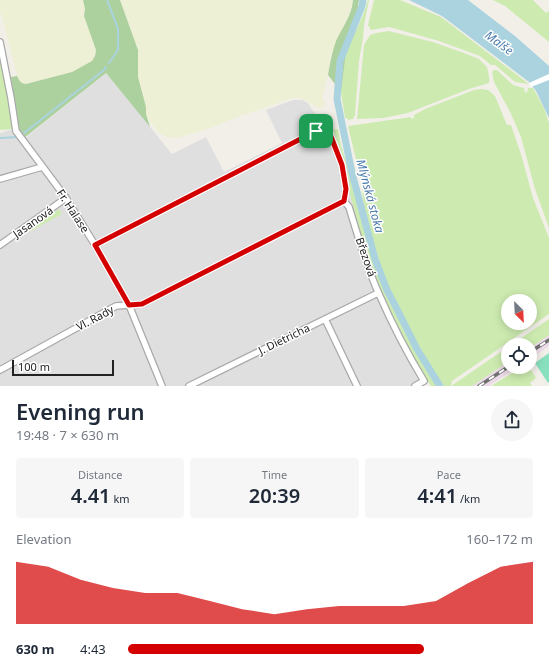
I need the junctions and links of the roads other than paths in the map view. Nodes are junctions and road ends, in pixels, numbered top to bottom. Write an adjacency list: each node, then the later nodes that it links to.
1 (0, 42): 2 (street, Fr. Halase)
2 (42, 167): 3 (street); 4 (street, Fr. Halase)
3 (0, 179)
4 (66, 198): 6 (street, Jasanová); 7 (street, Fr. Halase)
5 (344, 201): 7 (street); 8 (street, Březová); 9 (street, Vl. Rady)
6 (0, 245)
7 (95, 245): 9 (street, Fr. Halase)
8 (378, 293): 10 (street, J. Dietricha); 15 (street, Březová)
9 (129, 305): 11 (street, Vl. Rady); 12 (street, Fr. Halase)
10 (325, 319): 13 (street, J. Dietricha); 14 (street)
11 (0, 370)
12 (162, 386)
13 (189, 386)
14 (358, 386)
15 (415, 386)

